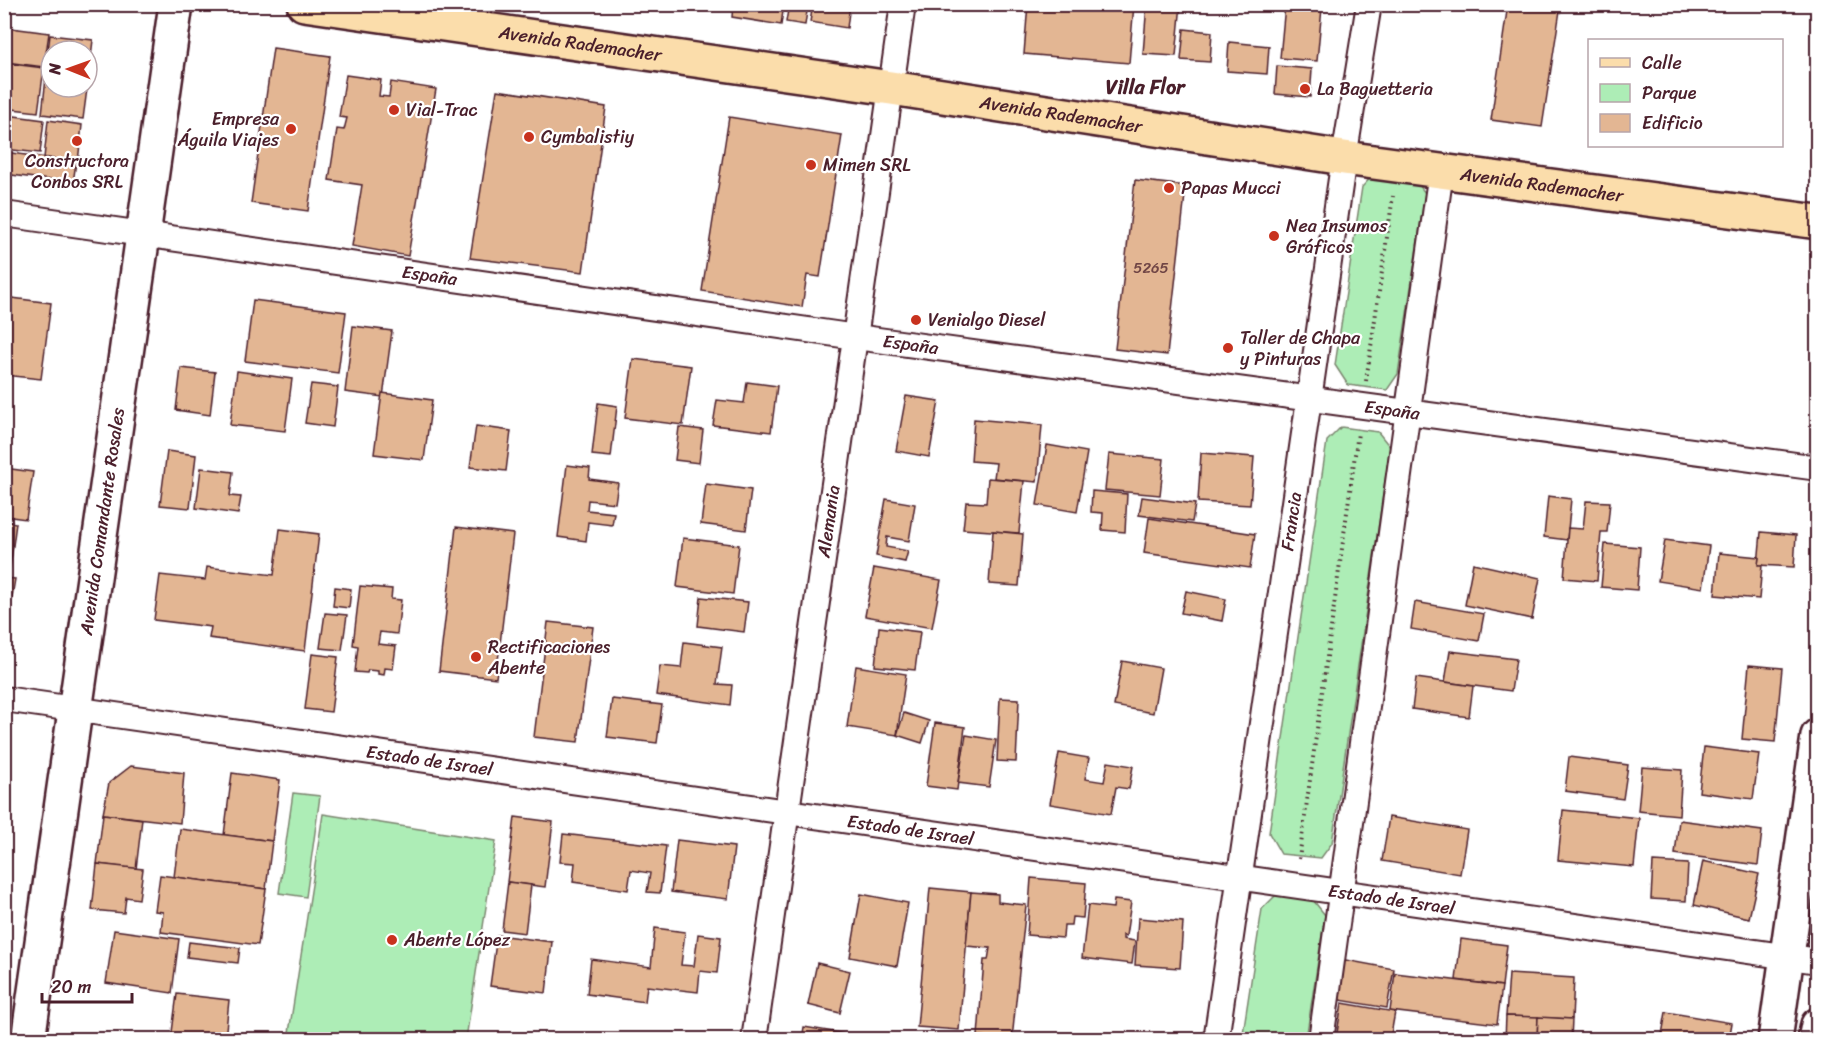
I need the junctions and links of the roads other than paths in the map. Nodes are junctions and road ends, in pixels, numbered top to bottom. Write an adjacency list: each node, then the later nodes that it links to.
1 (176, 4): 11 (main road, Avenida Comandante Rosales)
2 (304, 4): 5 (main road, Avenida Rademacher)
3 (903, 4): 6 (street, Alemania)
4 (1369, 4): 7 (street, Francia)
5 (422, 13): 6 (main road, Avenida Rademacher)
6 (891, 88): 7 (main road, Avenida Rademacher); 12 (street, Alemania)
7 (1344, 158): 8 (main road, Avenida Rademacher); 13 (street, Francia)
8 (1441, 171): 10 (main road, Avenida Rademacher); 14 (street)
9 (4, 214): 11 (street, España)
10 (1818, 222)
11 (143, 232): 12 (street, España); 17 (main road, Avenida Comandante Rosales)
12 (856, 337): 13 (street, España); 19 (street, Alemania)
13 (1309, 399): 14 (street, España); 20 (street, Francia)
14 (1407, 412): 15 (street, España); 21 (street)
15 (1818, 468)
16 (4, 699): 17 (street, Estado de Israel)
17 (75, 710): 19 (street, Estado de Israel); 24 (main road, Avenida Comandante Rosales)
18 (1818, 736): 22 (main road)
19 (788, 813): 20 (street, Estado de Israel); 25 (street, Alemania)
20 (1240, 878): 21 (street, Estado de Israel); 26 (street, Francia)
21 (1340, 892): 22 (street, Estado de Israel); 27 (street)
22 (1802, 959): 28 (main road)
23 (1818, 1024): 29 (main road)
24 (28, 1040)
25 (754, 1040)
26 (1216, 1040)
27 (1321, 1040)
28 (1775, 1040)
29 (1815, 1040)

